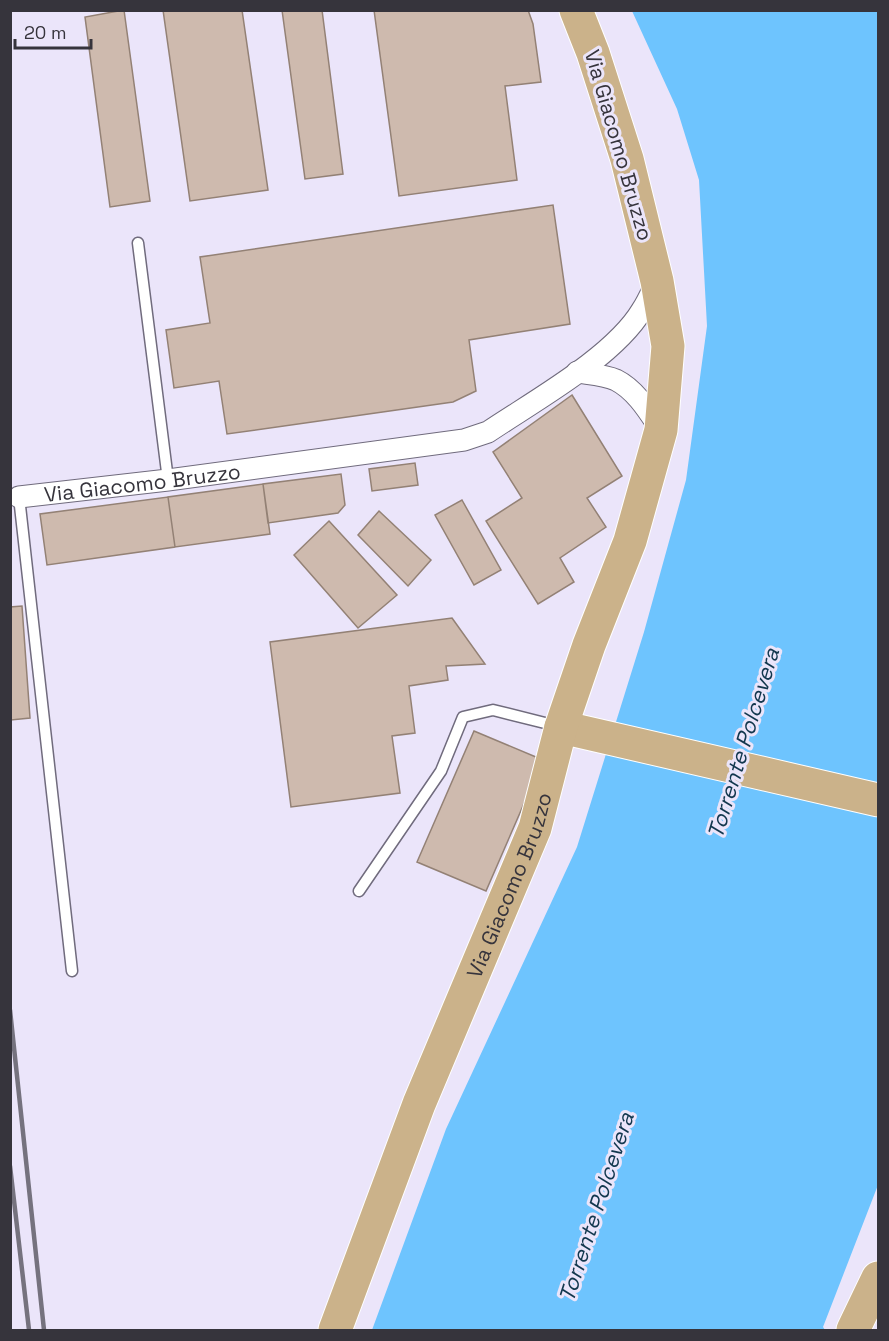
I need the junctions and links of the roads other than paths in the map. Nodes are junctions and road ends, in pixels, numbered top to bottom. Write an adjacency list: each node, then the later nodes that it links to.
1 (576, 10): 3 (main road, Via Giacomo Bruzzo)
2 (138, 243): 6 (lane)
3 (657, 280): 4 (street, Via Giacomo Bruzzo); 5 (main road, Via Giacomo Bruzzo)
4 (577, 372): 5 (street); 6 (street, Via Giacomo Bruzzo)
5 (661, 430): 8 (main road, Via Giacomo Bruzzo)
6 (168, 480): 7 (street, Via Giacomo Bruzzo)
7 (19, 497): 11 (lane, Via Giacomo Bruzzo)
8 (561, 727): 9 (main road); 10 (lane); 13 (main road, Via Giacomo Bruzzo)
9 (879, 800)
10 (359, 891)
11 (72, 971)
12 (879, 1278): 14 (main road)
13 (335, 1330)
14 (853, 1330)

